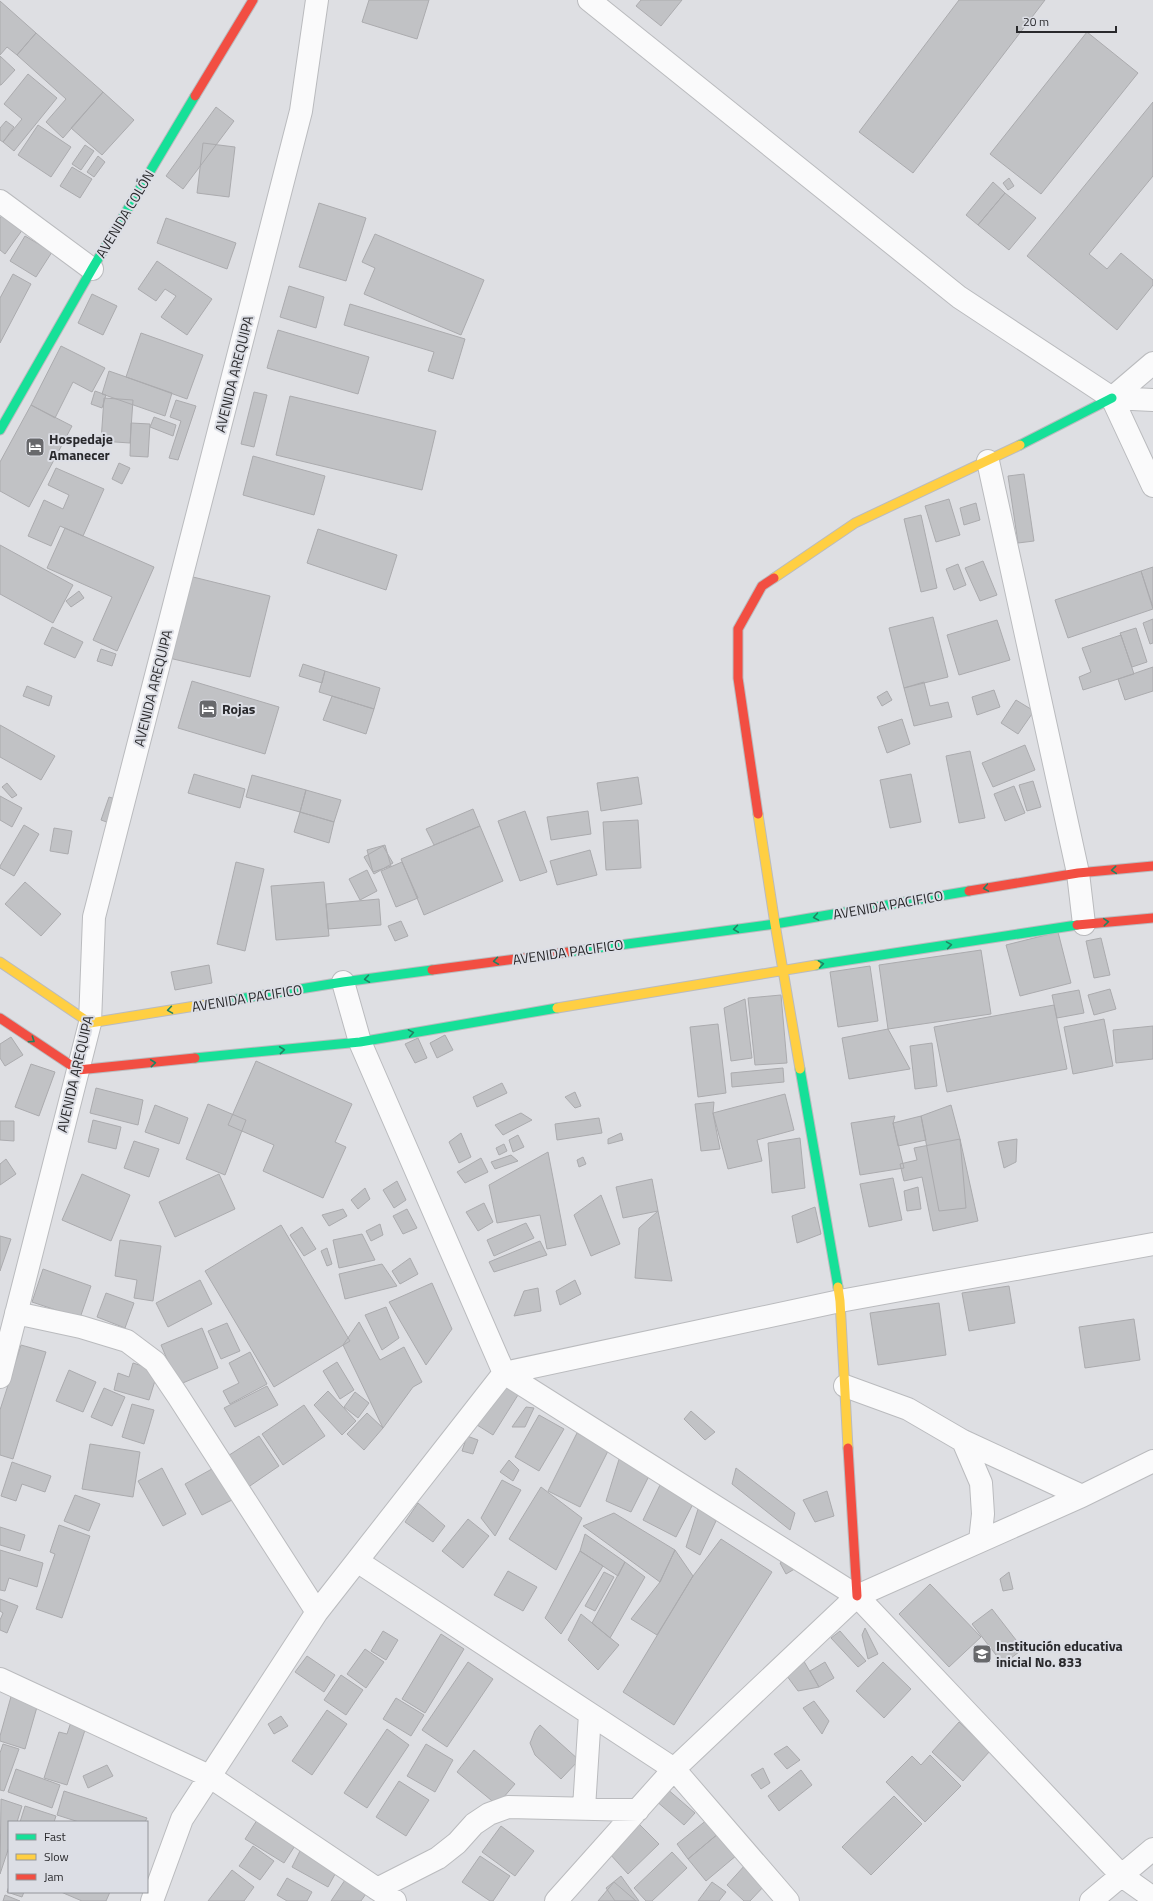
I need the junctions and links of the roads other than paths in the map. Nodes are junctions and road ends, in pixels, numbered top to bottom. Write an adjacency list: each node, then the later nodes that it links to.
1 (253, 0): 5 (main road, AVENIDA COLÓN)
2 (317, 0): 21 (street, AVENIDA AREQUIPA)
3 (589, 0): 7 (street)
4 (0, 201): 5 (street)
5 (92, 269): 9 (main road, AVENIDA COLÓN)
6 (1153, 363): 7 (street)
7 (1112, 398): 8 (street); 10 (main road); 11 (street)
8 (1153, 400)
9 (0, 430)
10 (988, 461): 13 (street); 15 (main road)
11 (1153, 486)
12 (1153, 866): 13 (main road, AVENIDA PACIFICO, one-way to 13)
13 (1078, 873): 15 (main road, AVENIDA PACIFICO, one-way to 15); 16 (street)
14 (1153, 918): 16 (main road, one-way to 14)
15 (775, 924): 18 (main road); 19 (main road, AVENIDA PACIFICO, one-way to 19)
16 (1084, 924): 18 (main road, one-way to 16)
17 (0, 962): 21 (main road)
18 (782, 970): 22 (main road, one-way to 18); 25 (main road)
19 (343, 982): 21 (main road, AVENIDA PACIFICO, one-way to 21); 22 (street)
20 (0, 1018): 23 (main road, one-way to 23)
21 (90, 1023): 23 (street, AVENIDA AREQUIPA)
22 (360, 1042): 23 (main road, one-way to 22); 27 (street)
23 (78, 1070): 26 (street, AVENIDA AREQUIPA)
24 (1153, 1244): 25 (street)
25 (840, 1301): 27 (street); 29 (main road)
26 (16, 1313): 28 (street, AVENIDA AREQUIPA); 36 (street)
27 (504, 1373): 34 (street); 35 (street)
28 (0, 1377)
29 (845, 1386): 30 (street); 35 (main road)
30 (963, 1442): 32 (street); 33 (street)
31 (1153, 1461): 32 (street)
32 (1082, 1496): 33 (street)
33 (980, 1541): 35 (street)
34 (357, 1561): 36 (street); 38 (street)
35 (857, 1596): 39 (street); 44 (street)
36 (317, 1612): 40 (street)
37 (0, 1680): 40 (street)
38 (590, 1714): 39 (street); 41 (street)
39 (674, 1769): 42 (street); 50 (street)
40 (209, 1776): 45 (street); 47 (street)
41 (584, 1808): 42 (street); 45 (street)
42 (638, 1810): 49 (street)
43 (1153, 1848): 44 (street)
44 (1122, 1876): 46 (street); 51 (street)
45 (377, 1889): 48 (street)
46 (1153, 1898)
47 (152, 1901)
48 (395, 1901)
49 (556, 1901)
50 (788, 1901)
51 (1091, 1901)

